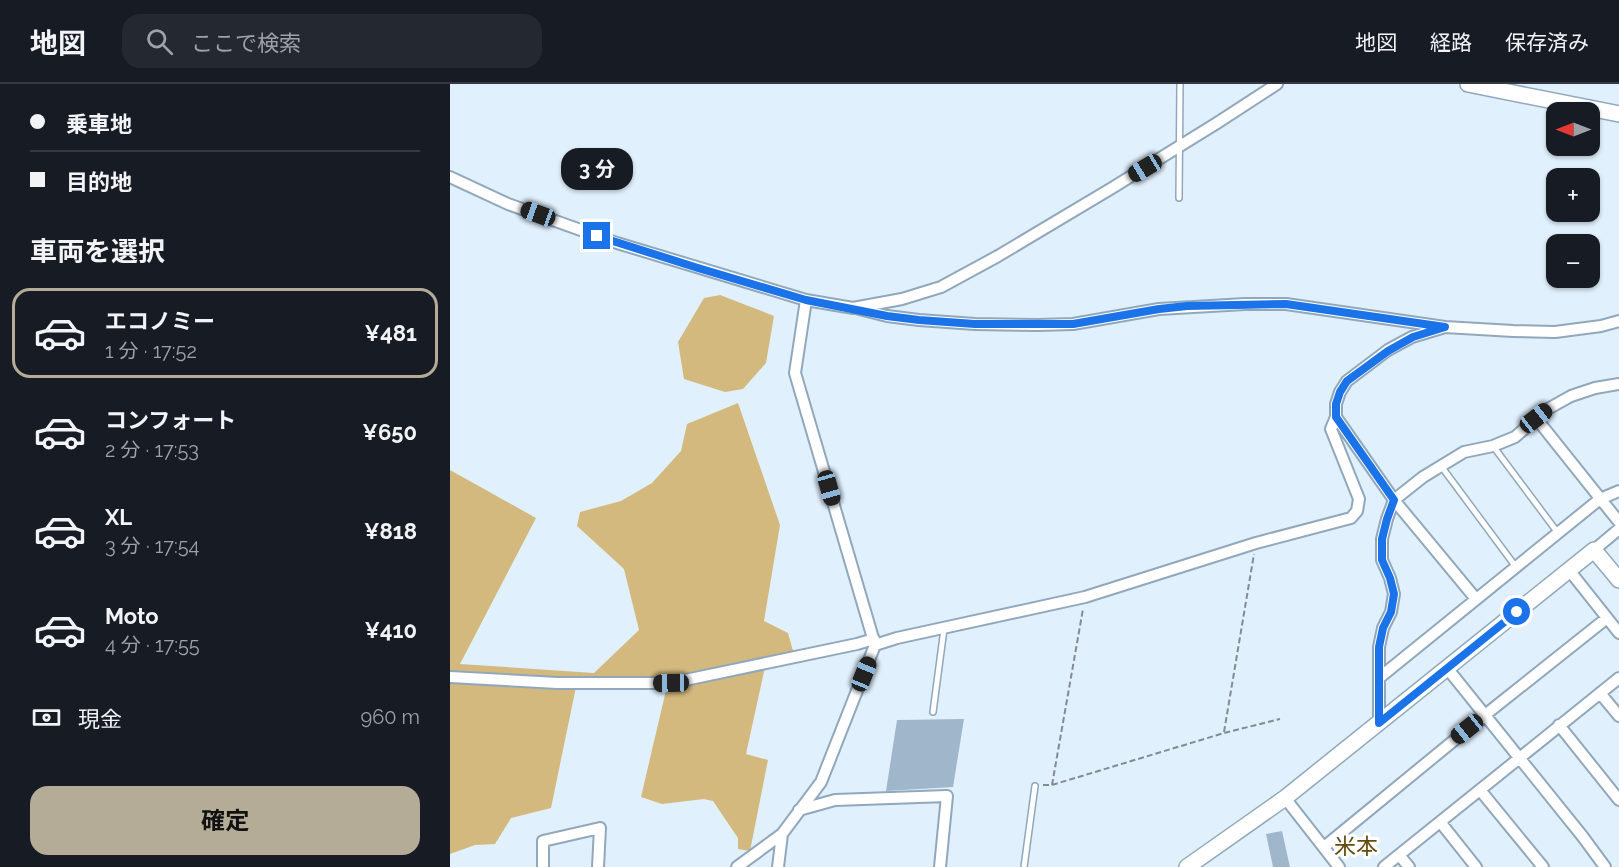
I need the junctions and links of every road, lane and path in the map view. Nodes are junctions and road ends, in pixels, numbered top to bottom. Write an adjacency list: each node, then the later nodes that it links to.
1 (1180, 84): 5 (lane)
2 (1277, 84): 5 (street)
3 (1468, 84): 4 (street)
4 (1619, 114)
5 (1179, 147): 7 (lane); 9 (street)
6 (450, 177): 8 (street)
7 (1179, 198)
8 (806, 300): 9 (street); 33 (street)
9 (853, 308): 11 (street)
10 (1619, 321): 11 (street)
11 (1445, 327): 13 (street)
12 (1619, 384): 14 (street)
13 (1336, 417): 19 (street); 23 (street)
14 (1536, 418): 15 (street); 18 (street)
15 (1493, 446): 16 (street); 22 (lane)
16 (1441, 466): 19 (street); 25 (lane)
17 (1619, 491): 18 (street)
18 (1600, 498): 20 (street); 22 (street)
19 (1394, 500): 29 (street); 36 (street)
20 (1619, 522)
21 (1619, 529): 24 (street)
22 (1558, 533): 25 (street)
23 (1256, 543): 28 (street); 45 (path)
24 (1594, 550): 26 (street); 27 (street)
25 (1516, 567): 29 (street)
26 (1569, 570): 30 (street); 34 (street)
27 (1619, 580)
28 (1085, 597): 31 (street); 47 (path)
29 (1476, 599): 36 (street)
30 (1608, 618): 32 (street); 40 (street)
31 (944, 629): 33 (street); 39 (lane)
32 (1619, 633)
33 (875, 642): 35 (street); 52 (street)
34 (1447, 668): 40 (street); 43 (street)
35 (450, 677)
36 (1379, 678): 43 (street)
37 (1619, 678): 38 (street)
38 (1600, 693): 41 (street); 44 (street)
39 (933, 712)
40 (1485, 715): 46 (street); 55 (street)
41 (1619, 716)
42 (1280, 719): 45 (path)
43 (1379, 723): 50 (street)
44 (1560, 725): 46 (street); 51 (street)
45 (1224, 733): 47 (path)
46 (1519, 758): 49 (street); 69 (street)
47 (1052, 785): 48 (path)
48 (1035, 786): 62 (lane)
49 (1480, 790): 53 (street); 68 (street)
50 (1285, 798): 55 (street); 63 (street)
51 (1619, 800)
52 (799, 810): 54 (street); 61 (street)
53 (1441, 823): 56 (street); 67 (street)
54 (782, 834): 59 (street); 60 (street)
55 (1324, 847): 64 (street)
56 (1399, 855): 65 (street); 66 (street)
57 (543, 867): 58 (street)
58 (598, 867)
59 (737, 867)
60 (778, 867)
61 (940, 867)
62 (1024, 867)
63 (1187, 867)
64 (1340, 867)
65 (1384, 867)
66 (1409, 867)
67 (1476, 867)
68 (1543, 867)
69 (1605, 867)

